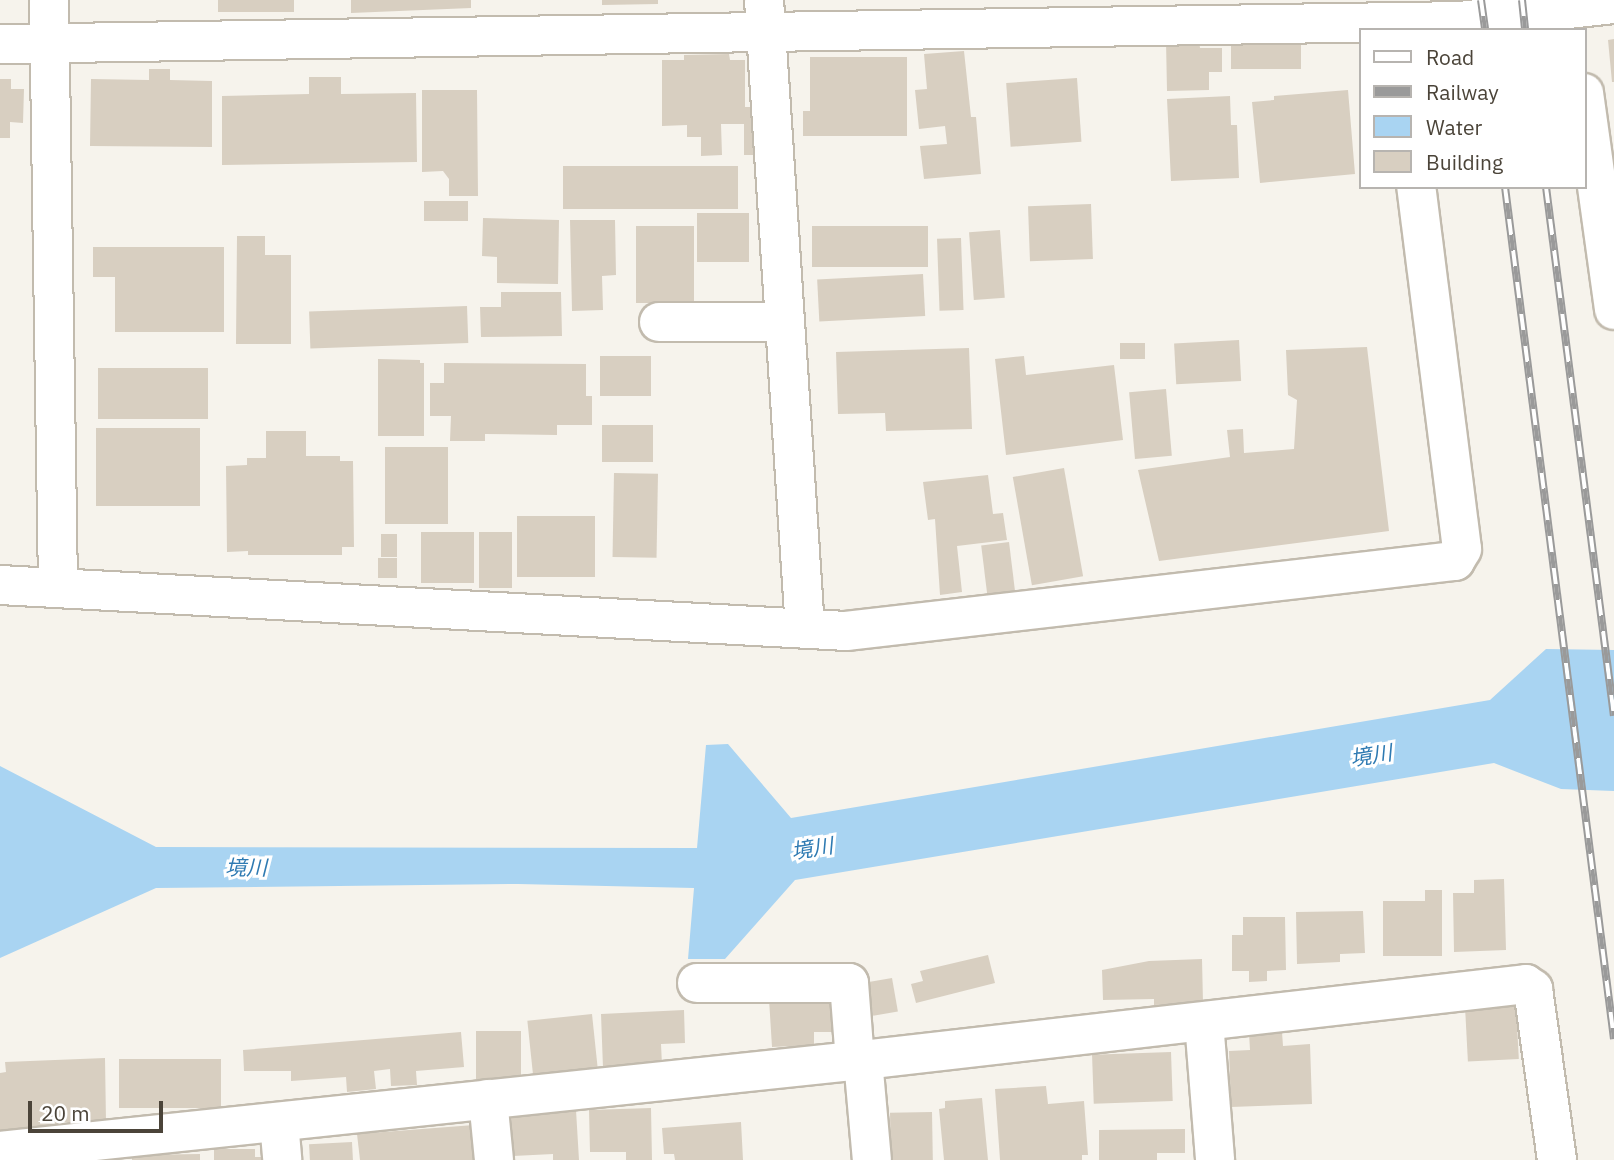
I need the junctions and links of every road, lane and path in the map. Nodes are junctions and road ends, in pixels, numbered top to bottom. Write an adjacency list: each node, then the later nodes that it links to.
1 (49, 0): 6 (street)
2 (1614, 4): 3 (street)
3 (1573, 12): 5 (street)
4 (765, 17): 5 (street); 6 (street); 11 (street)
5 (1394, 18)
6 (51, 43): 7 (street); 14 (street)
7 (0, 44)
8 (1586, 107): 10 (street)
9 (1416, 189): 15 (street)
10 (1614, 310)
11 (785, 322): 12 (street); 15 (street)
12 (659, 323)
13 (0, 585): 14 (street)
14 (58, 588): 15 (street)
15 (805, 629)
16 (698, 983): 18 (street)
17 (1204, 1022): 18 (street); 25 (street); 26 (street)
18 (859, 1060): 19 (street); 24 (street)
19 (488, 1099): 20 (street); 23 (street)
20 (279, 1122): 21 (street); 22 (street)
21 (0, 1151)
22 (282, 1160)
23 (494, 1160)
24 (872, 1160)
25 (1215, 1160)
26 (1557, 1160)

